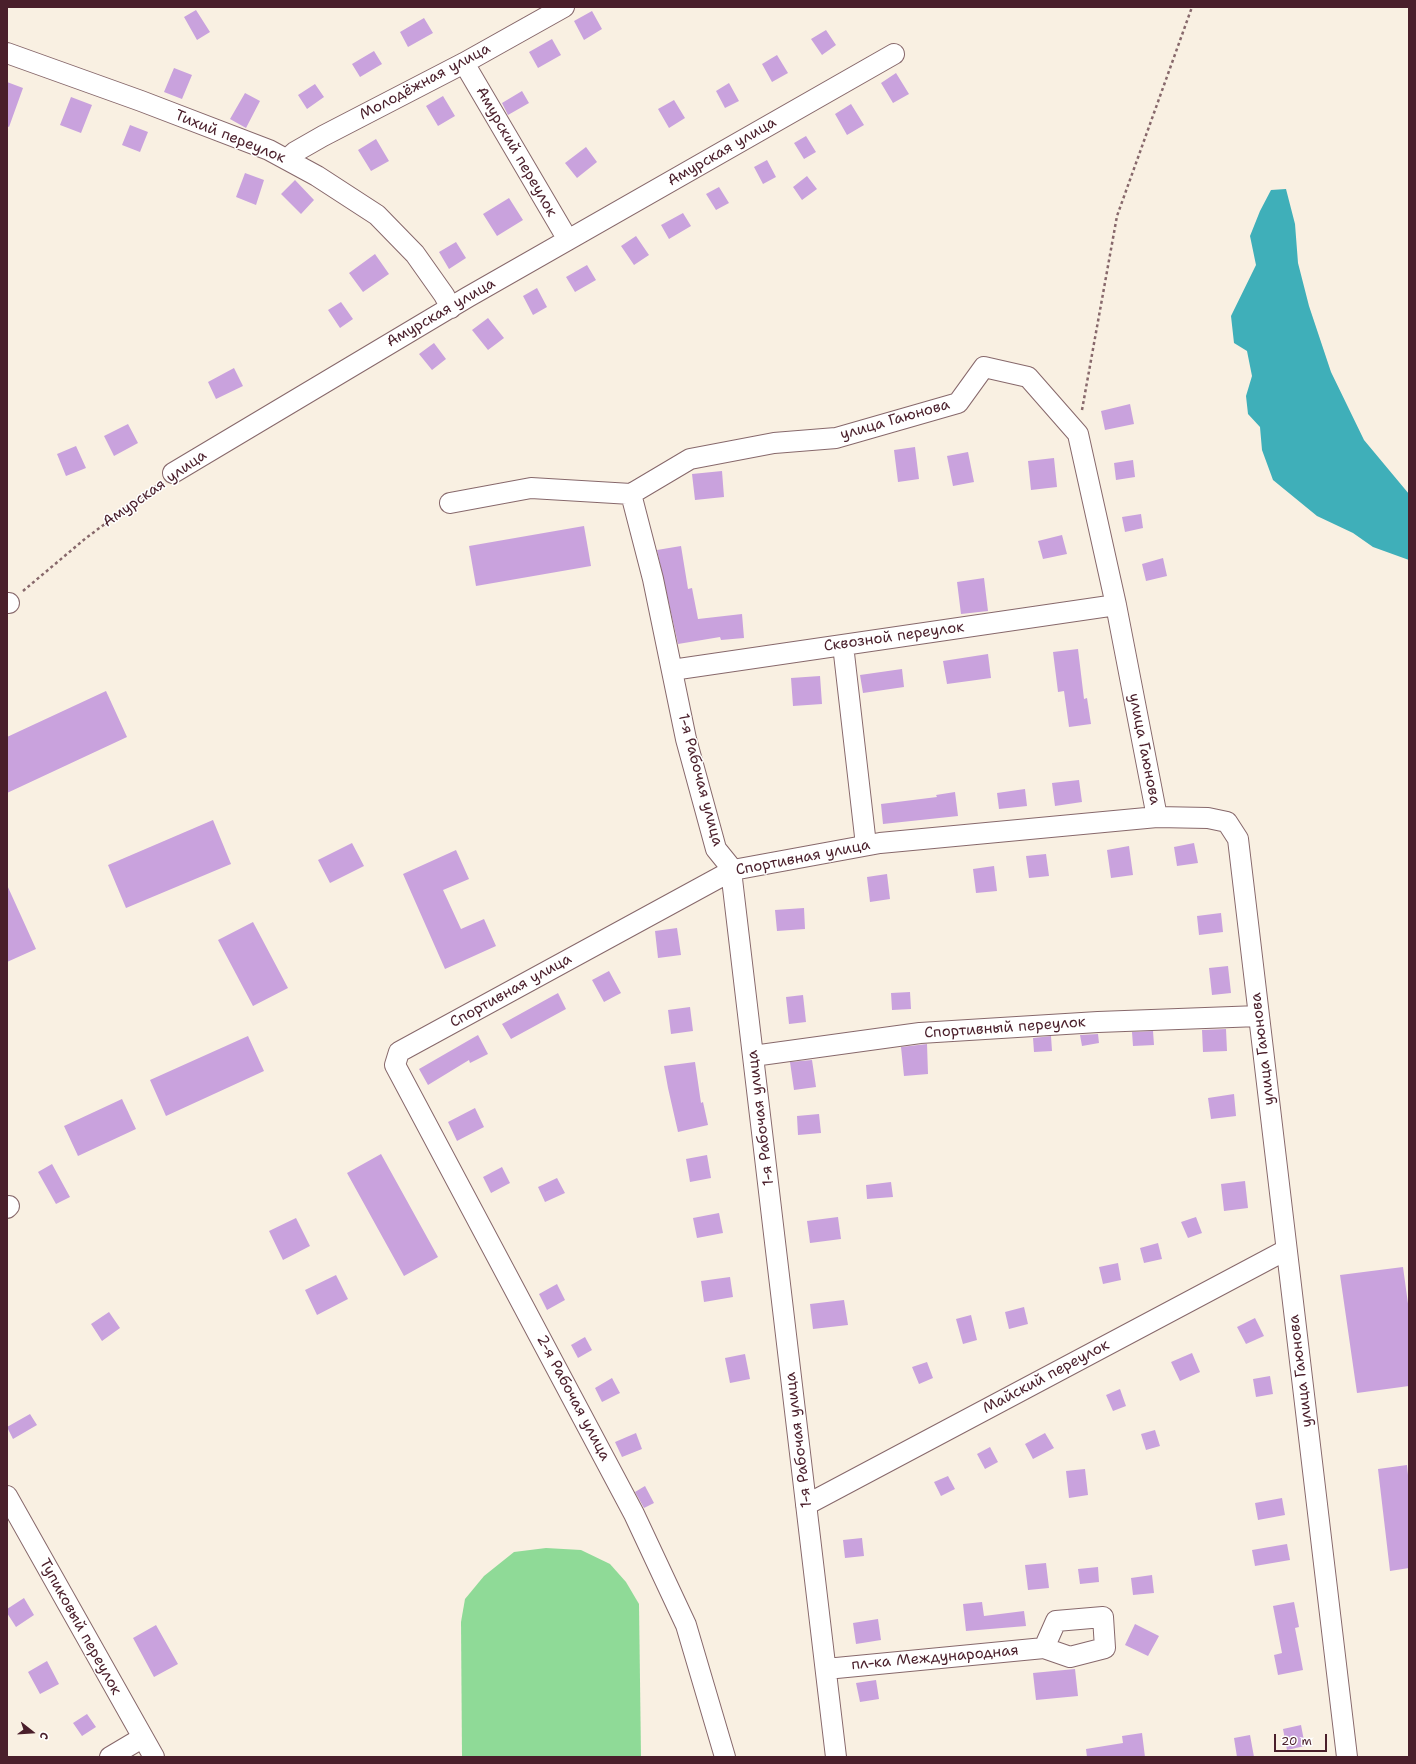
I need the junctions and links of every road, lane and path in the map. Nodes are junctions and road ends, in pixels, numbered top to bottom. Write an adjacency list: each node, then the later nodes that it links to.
1 (564, 7): 5 (street, Молодёжная улица)
2 (1192, 7): 9 (path)
3 (7, 53): 6 (street, Тихий переулок)
4 (894, 54): 7 (street, Амурская улица)
5 (464, 63): 6 (street, Молодёжная улица); 7 (street, Амурский переулок)
6 (287, 160): 8 (street, Тихий переулок)
7 (568, 240): 8 (street, Амурская улица)
8 (451, 308): 10 (street, Амурская улица)
9 (1078, 434): 11 (street, улица Гаюнова); 14 (street, улица Гаюнова)
10 (173, 473): 13 (path, Амурская улица)
11 (631, 494): 12 (street); 16 (street, 1-я Рабочая улица)
12 (450, 504)
13 (8, 603)
14 (1116, 605): 15 (street, Сквозной переулок); 17 (street, улица Гаюнова)
15 (843, 645): 16 (street, Сквозной переулок); 18 (street)
16 (672, 670): 19 (street, 1-я Рабочая улица)
17 (1157, 817): 18 (street, Спортивная улица); 20 (street, улица Гаюнова)
18 (866, 845): 19 (street, Спортивная улица)
19 (734, 870): 21 (street, Спортивная улица); 22 (street, 1-я Рабочая улица)
20 (1259, 1016): 22 (street, Спортивный переулок); 23 (street, улица Гаюнова)
21 (399, 1052): 31 (street, 2-я Рабочая улица)
22 (753, 1056): 25 (street, 1-я Рабочая улица)
23 (1286, 1250): 25 (street, Майский переулок); 33 (street, улица Гаюнова)
24 (7, 1496): 28 (street, Тупиковый переулок)
25 (806, 1505): 27 (street, 1-я Рабочая улица)
26 (1044, 1648): 27 (street, пл-ка Международная)
27 (826, 1669): 32 (street, 1-я Рабочая улица)
28 (142, 1738): 29 (street); 30 (street, Тупиковый переулок)
29 (110, 1757)
30 (154, 1757)
31 (724, 1757)
32 (836, 1757)
33 (1347, 1757)

